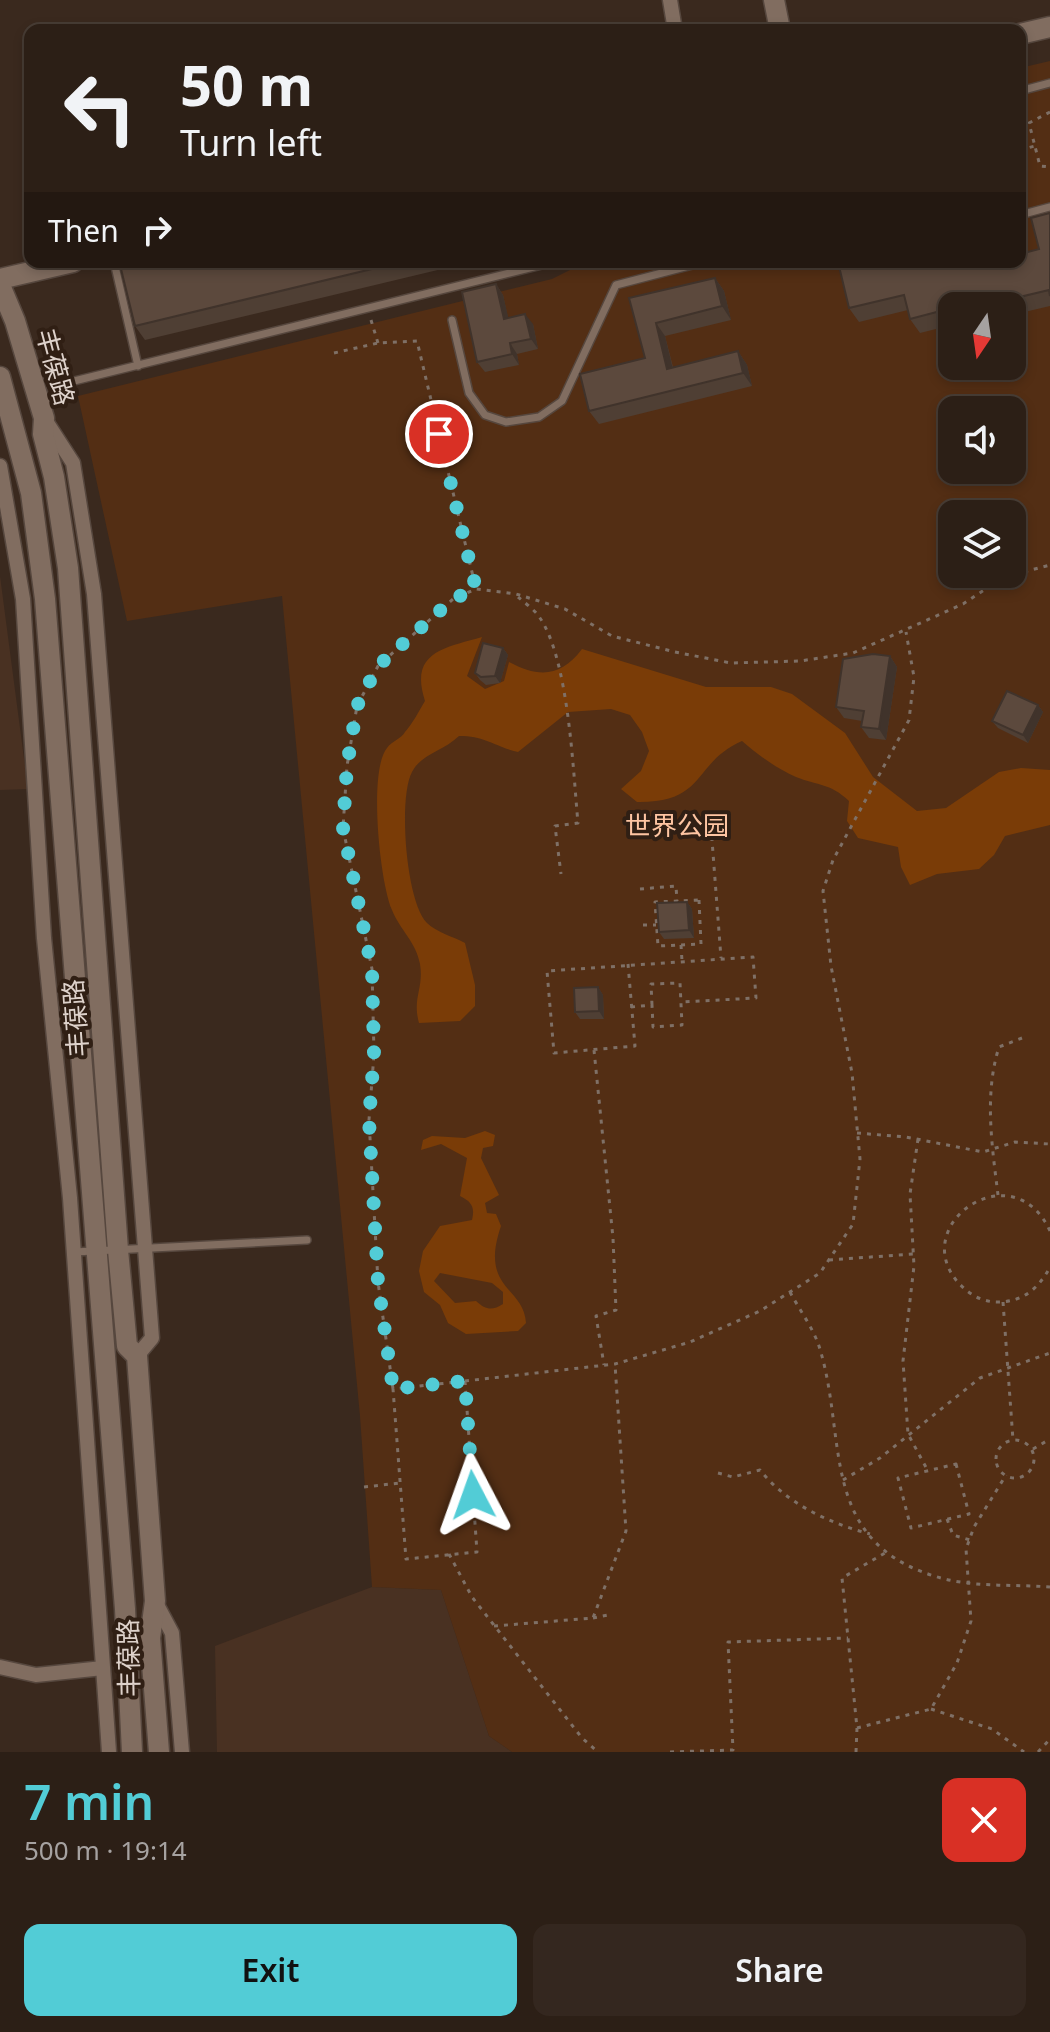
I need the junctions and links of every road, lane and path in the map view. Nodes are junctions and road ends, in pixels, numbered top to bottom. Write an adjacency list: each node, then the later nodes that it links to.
1 (670, 0): 3 (street)
2 (774, 0): 4 (main road)
3 (674, 24)
4 (779, 24)
5 (1050, 27): 6 (main road)
6 (1026, 33)
7 (1050, 83): 8 (lane)
8 (1026, 89)
9 (1050, 112): 10 (path)
10 (1035, 146): 11 (path); 12 (path)
11 (1026, 148)
12 (1050, 167)
13 (1050, 207): 14 (lane)
14 (1026, 213)
15 (24, 260): 16 (main road)
16 (0, 266)
17 (51, 268): 21 (main road)
18 (115, 268): 26 (lane)
19 (530, 268): 22 (lane)
20 (681, 268): 23 (lane)
21 (0, 282): 29 (main road, 丰葆路)
22 (367, 309): 24 (path); 26 (lane)
23 (452, 320)
24 (378, 343): 25 (path); 32 (path)
25 (334, 353)
26 (138, 366): 28 (lane)
27 (0, 377): 61 (main road, 丰葆路)
28 (62, 384)
29 (44, 418): 59 (street); 60 (main road, 丰葆路)
30 (0, 466): 62 (street)
31 (1050, 565): 34 (path)
32 (476, 589): 33 (path); 74 (path)
33 (516, 594): 34 (path); 36 (path)
34 (906, 632): 50 (path)
35 (711, 827): 42 (path)
36 (561, 874)
37 (640, 889): 38 (path)
38 (677, 901): 40 (path); 41 (path)
39 (643, 925): 40 (path)
40 (656, 925): 41 (path)
41 (681, 945): 43 (path)
42 (721, 958): 43 (path); 45 (path)
43 (682, 961): 44 (path)
44 (628, 964): 47 (path); 49 (path)
45 (681, 1002): 46 (path); 46 (path)
46 (652, 1005): 47 (path)
47 (631, 1007): 49 (path)
48 (1022, 1038): 53 (path)
49 (594, 1050): 71 (path)
50 (857, 1133): 51 (path); 64 (path)
51 (918, 1139): 53 (path); 63 (path)
52 (1050, 1144): 53 (path)
53 (992, 1149): 54 (path)
54 (998, 1195): 56 (path); 67 (path)
55 (1050, 1215): 56 (path)
56 (1044, 1219): 57 (path)
57 (1050, 1231)
58 (307, 1240): 59 (lane)
59 (145, 1249): 60 (lane); 69 (street)
60 (118, 1250): 61 (lane); 69 (main road, 丰葆路)
61 (97, 1251): 62 (lane); 103 (main road, 丰葆路)
62 (74, 1252): 98 (street)
63 (913, 1254): 64 (path); 75 (path)
64 (829, 1260): 66 (path)
65 (1050, 1268): 67 (path)
66 (790, 1292): 70 (path); 82 (path)
67 (1003, 1302): 72 (path)
68 (1050, 1353): 72 (path)
69 (137, 1356): 92 (main road, 丰葆路)
70 (615, 1364): 71 (path); 94 (path)
71 (605, 1366): 73 (path)
72 (1008, 1368): 75 (path); 77 (path)
73 (465, 1381): 74 (path); 89 (path)
74 (393, 1389): 83 (path)
75 (908, 1434): 79 (path); 82 (path)
76 (1050, 1439): 78 (path)
77 (1013, 1440): 78 (path); 81 (path)
78 (1032, 1450): 81 (path)
79 (928, 1471): 85 (path); 85 (path)
80 (718, 1473): 86 (path)
81 (1006, 1475): 87 (path)
82 (843, 1480): 86 (path)
83 (400, 1483): 84 (path); 89 (path)
84 (364, 1487)
85 (947, 1519): 87 (path)
86 (870, 1534): 88 (path)
87 (970, 1540): 90 (path)
88 (886, 1552): 90 (path); 96 (path)
89 (449, 1554): 95 (path)
90 (968, 1582): 91 (path); 99 (path)
91 (1050, 1587)
92 (155, 1601): 104 (main road, 丰葆路); 105 (street)
93 (608, 1615): 94 (path)
94 (593, 1618): 95 (path)
95 (494, 1626): 106 (path)
96 (848, 1638): 100 (path); 107 (path)
97 (0, 1667): 98 (street)
98 (103, 1668): 102 (street)
99 (931, 1709): 100 (path); 109 (path)
100 (857, 1728): 108 (path)
101 (1050, 1739): 110 (path)
102 (109, 1752)
103 (132, 1752)
104 (159, 1752)
105 (182, 1752)
106 (598, 1752)
107 (670, 1752)
108 (856, 1752)
109 (1024, 1752)
110 (1038, 1752)

